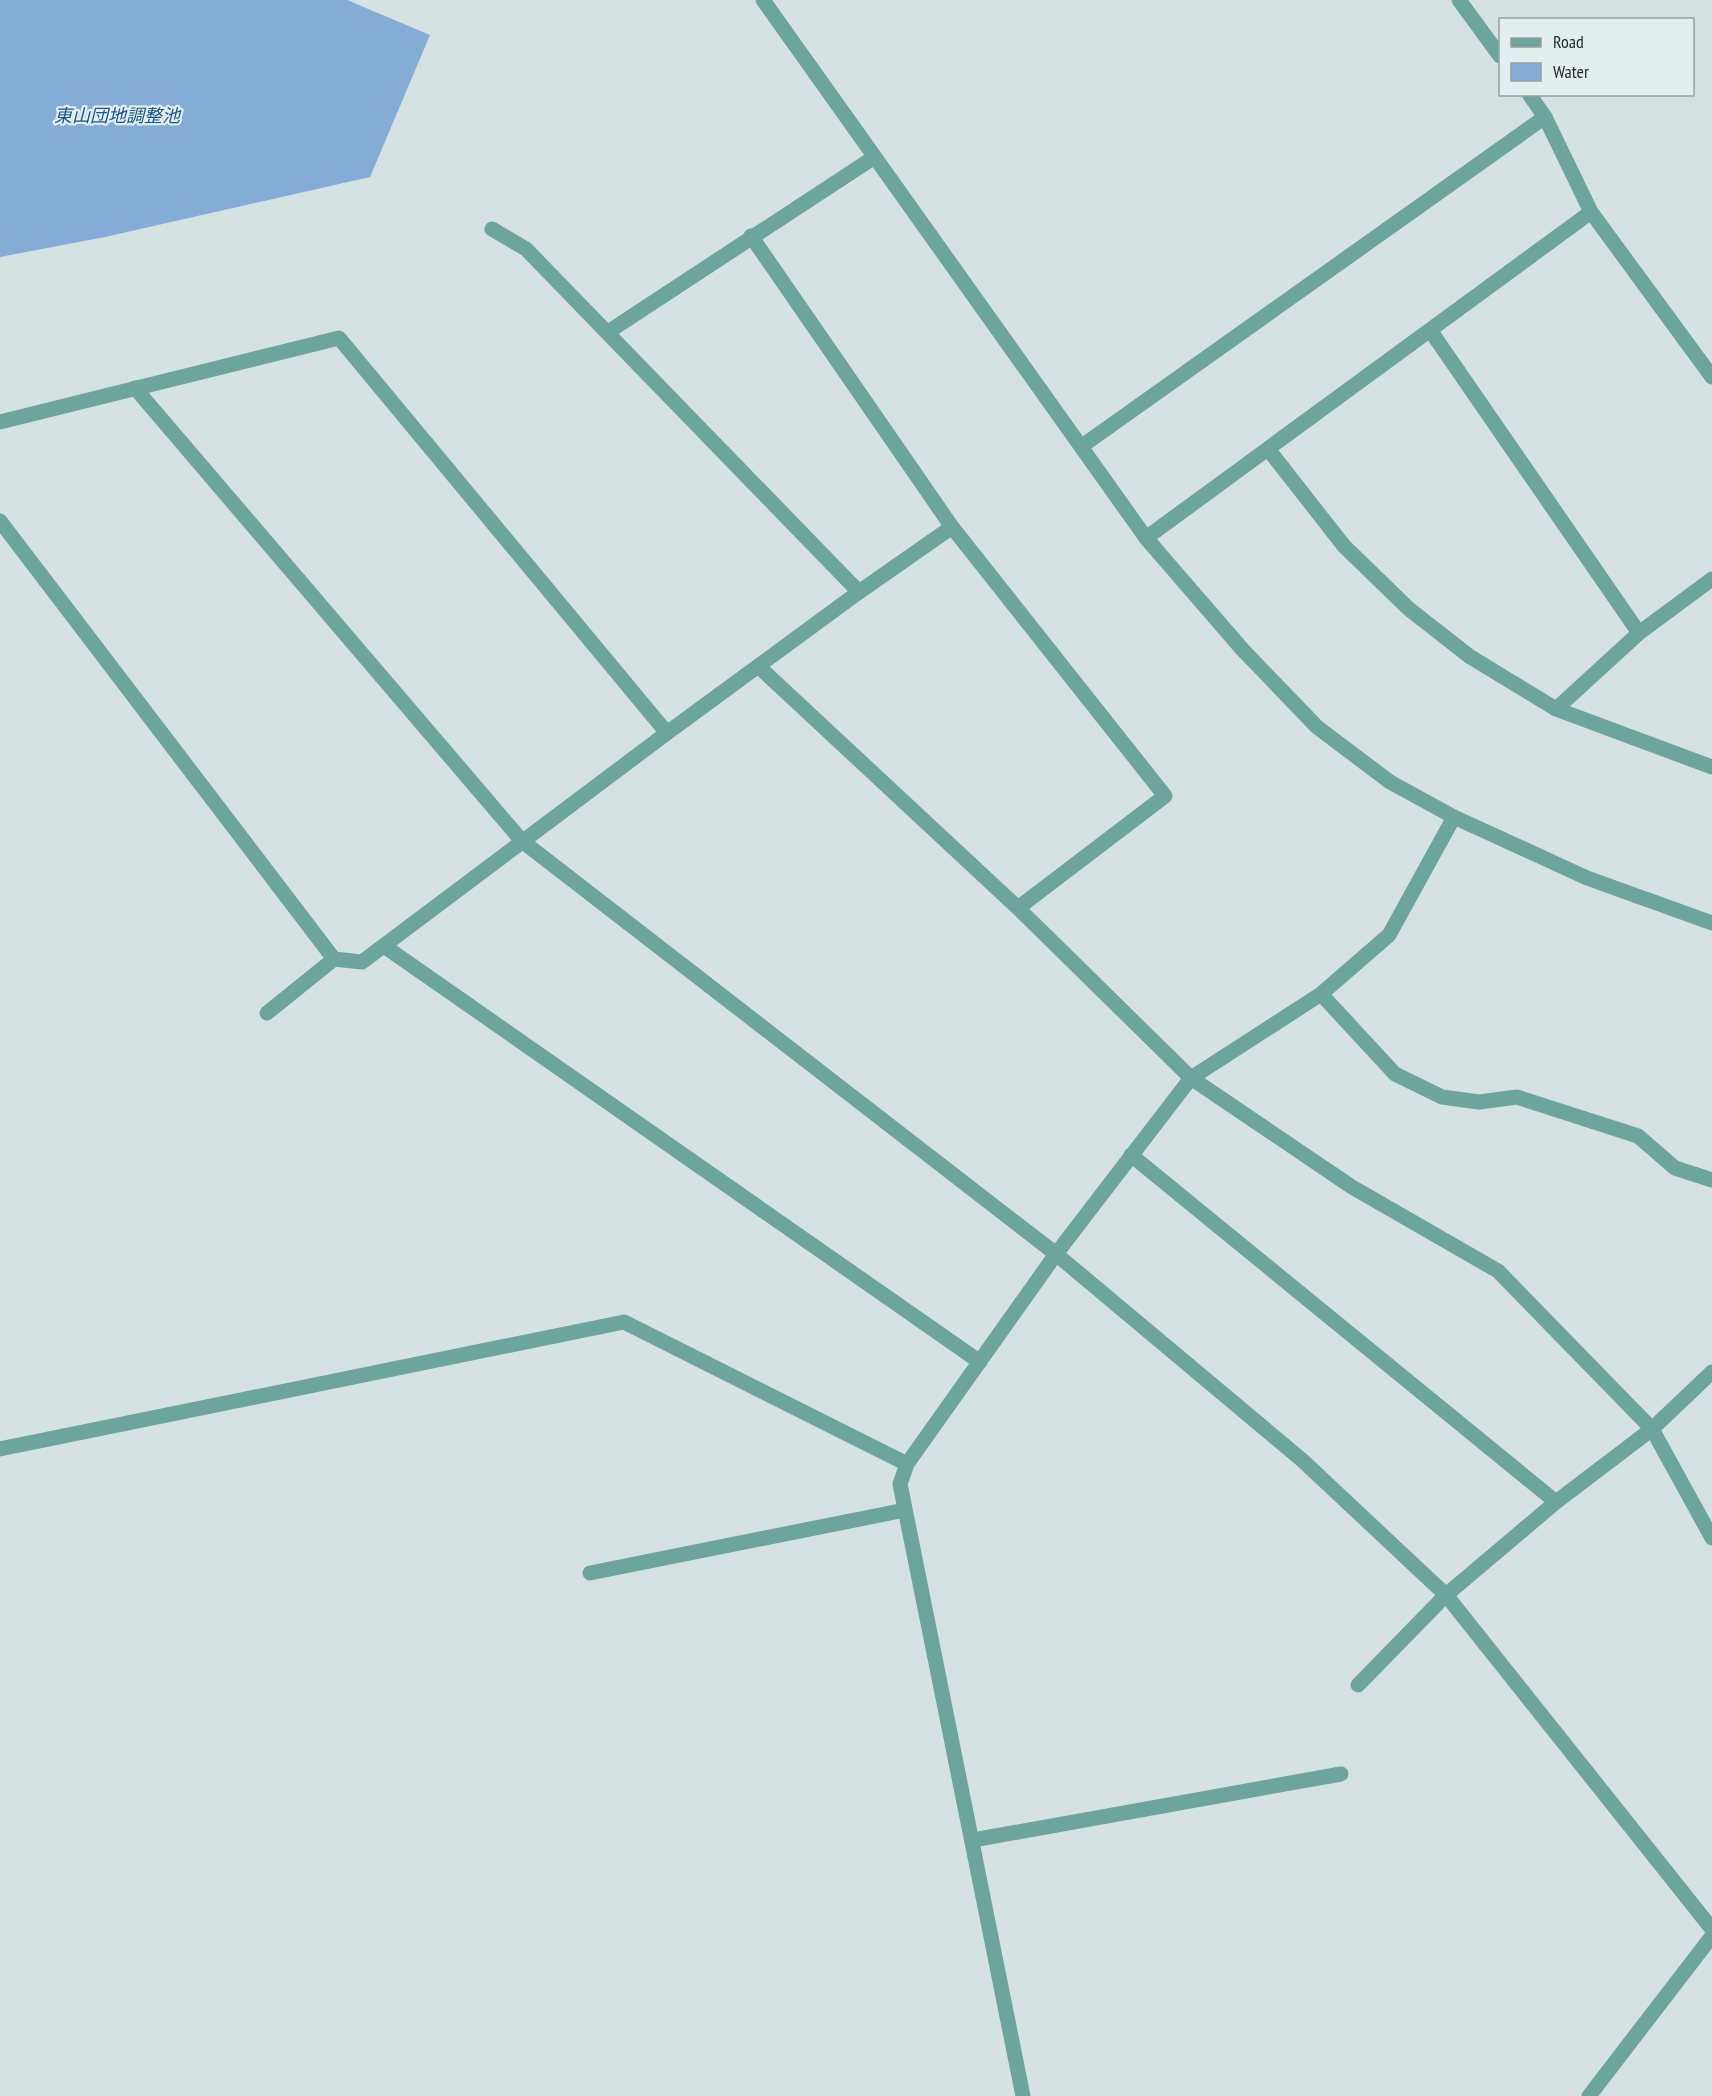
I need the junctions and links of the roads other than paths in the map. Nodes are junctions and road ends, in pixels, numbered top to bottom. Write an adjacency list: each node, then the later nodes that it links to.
1 (763, 0): 6 (street)
2 (1459, 0): 3 (street)
3 (1499, 55)
4 (1530, 96): 5 (street)
5 (1545, 117): 7 (street); 15 (street)
6 (873, 158): 9 (street); 15 (street)
7 (1591, 212): 10 (street); 12 (street)
8 (492, 229): 11 (street)
9 (751, 236): 11 (street); 18 (street)
10 (1430, 330): 16 (street); 22 (street)
11 (609, 332): 21 (street)
12 (1712, 377)
13 (135, 388): 14 (street); 25 (street); 28 (street)
14 (0, 422)
15 (1082, 446): 19 (street)
16 (1268, 449): 19 (street); 24 (street)
17 (0, 521): 32 (street)
18 (952, 527): 21 (street); 29 (street)
19 (1146, 538): 27 (street)
20 (1712, 579): 22 (street)
21 (859, 592): 23 (street)
22 (1639, 633): 24 (street)
23 (758, 666): 25 (street); 29 (street)
24 (1556, 709): 26 (street)
25 (667, 733): 28 (street)
26 (1712, 767)
27 (1454, 817): 30 (street); 33 (street)
28 (522, 841): 31 (street); 38 (street)
29 (1018, 908): 35 (street)
30 (1712, 923)
31 (384, 946): 32 (street); 39 (street)
32 (334, 959): 34 (street)
33 (1321, 994): 35 (street); 37 (street)
34 (267, 1013)
35 (1191, 1078): 36 (street); 41 (street)
36 (1131, 1155): 38 (street); 44 (street)
37 (1712, 1180)
38 (1056, 1254): 39 (street); 48 (street)
39 (980, 1362): 43 (street)
40 (1712, 1372): 41 (street)
41 (1652, 1429): 44 (street); 46 (street)
42 (0, 1449): 43 (street)
43 (907, 1464): 45 (street)
44 (1556, 1502): 48 (street)
45 (905, 1510): 47 (street); 51 (street)
46 (1712, 1538)
47 (590, 1574)
48 (1446, 1595): 49 (street); 52 (street)
49 (1358, 1685)
50 (1341, 1774): 51 (street)
51 (972, 1840): 54 (street)
52 (1712, 1929)
53 (1712, 1936): 55 (street)
54 (1023, 2096)
55 (1589, 2096)

